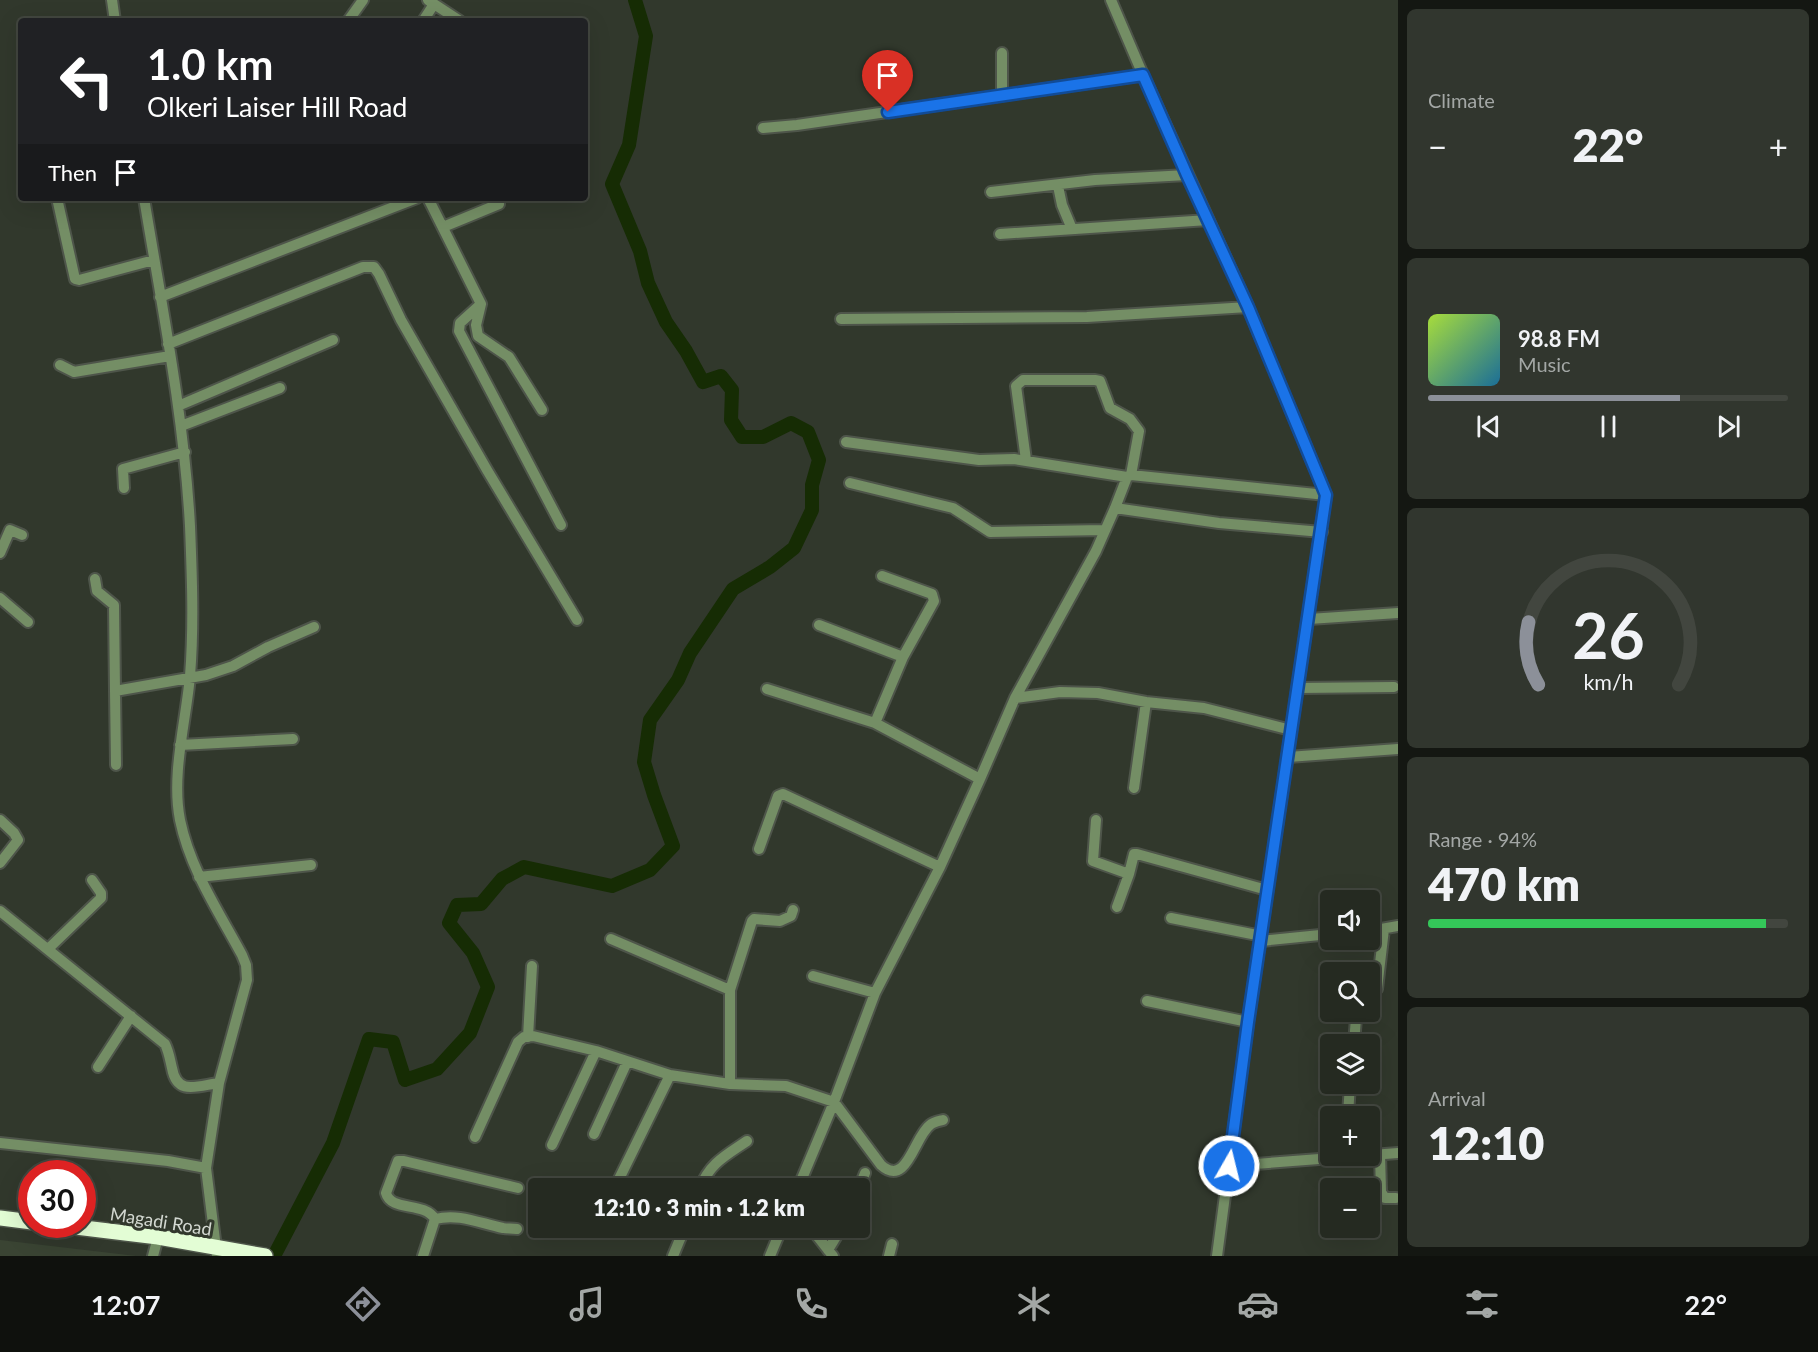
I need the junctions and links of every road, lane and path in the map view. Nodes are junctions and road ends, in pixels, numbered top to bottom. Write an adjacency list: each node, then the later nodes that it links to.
1 (363, 0): 6 (street)
2 (1111, 0): 10 (street)
3 (114, 1): 5 (street)
4 (431, 2): 7 (street); 8 (street)
5 (115, 18)
6 (350, 18)
7 (424, 18)
8 (455, 18)
9 (1002, 53): 11 (street)
10 (1143, 75): 11 (street); 13 (street)
11 (1002, 96): 12 (street)
12 (764, 128)
13 (1187, 175): 14 (street); 21 (street)
14 (1058, 186): 15 (street); 23 (street)
15 (991, 192)
16 (58, 201): 25 (street)
17 (144, 201): 25 (street)
18 (409, 201): 26 (street)
19 (430, 201): 22 (street)
20 (499, 204): 22 (street)
21 (1208, 220): 23 (street); 28 (street)
22 (443, 227): 27 (street)
23 (1072, 230): 24 (street)
24 (1000, 234)
25 (154, 260): 26 (street)
26 (160, 297): 31 (street)
27 (481, 304): 36 (street); 46 (street)
28 (1248, 307): 29 (street); 44 (street)
29 (841, 319)
30 (333, 340): 35 (street)
31 (168, 344): 32 (street); 56 (street)
32 (170, 356): 33 (street); 35 (street)
33 (60, 365)
34 (280, 388): 37 (street)
35 (178, 406): 37 (street)
36 (542, 410)
37 (181, 426): 39 (street)
38 (846, 442): 40 (street)
39 (185, 452): 43 (street); 61 (street)
40 (1026, 460): 41 (street); 41 (street)
41 (1129, 476): 44 (street); 45 (street)
42 (850, 483): 47 (street)
43 (124, 488)
44 (1326, 495): 48 (street)
45 (1115, 508): 47 (street); 48 (street)
46 (561, 525)
47 (1104, 530): 66 (street)
48 (1322, 532): 55 (street)
49 (22, 535): 50 (street)
50 (0, 553)
51 (882, 576): 60 (street)
52 (95, 579): 65 (street)
53 (0, 598): 57 (street)
54 (1398, 613): 55 (street)
55 (1309, 619): 63 (street)
56 (577, 620)
57 (28, 622)
58 (819, 625): 60 (street)
59 (314, 627): 61 (street)
60 (903, 657): 68 (street)
61 (190, 677): 65 (street); 71 (street)
62 (1394, 687): 63 (street)
63 (1298, 688): 69 (street)
64 (767, 690): 68 (street)
65 (115, 691): 74 (street)
66 (1015, 698): 67 (street); 75 (street)
67 (1146, 702): 69 (street); 76 (street)
68 (875, 723): 75 (street)
69 (1291, 730): 73 (street)
70 (293, 739): 71 (street)
71 (180, 745): 84 (street)
72 (1398, 749): 73 (street)
73 (1288, 757): 86 (street)
74 (117, 765)
75 (980, 779): 82 (street)
76 (1134, 788)
77 (0, 820): 80 (street)
78 (1096, 820): 83 (street)
79 (759, 849): 82 (street)
80 (0, 862)
81 (311, 866): 84 (street)
82 (940, 867): 102 (street)
83 (1129, 874): 86 (street); 87 (street)
84 (199, 877): 111 (street)
85 (92, 880): 97 (street)
86 (1267, 890): 96 (street)
87 (1117, 907)
88 (793, 910): 101 (street)
89 (0, 911): 97 (street)
90 (1172, 918): 96 (street)
91 (1398, 926): 92 (street)
92 (1384, 929): 93 (street); 98 (street)
93 (1380, 930)
94 (1320, 935): 96 (street)
95 (611, 939): 101 (street)
96 (1261, 939): 105 (street)
97 (48, 949): 104 (street)
98 (1380, 963)
99 (532, 966): 106 (street)
100 (813, 976): 102 (street)
101 (730, 990): 112 (street)
102 (875, 993): 113 (street)
103 (1147, 1001): 105 (street)
104 (131, 1016): 109 (street); 111 (street)
105 (1248, 1022): 123 (street)
106 (528, 1037): 107 (street); 116 (street)
107 (596, 1051): 108 (street); 119 (street)
108 (627, 1062): 110 (street); 115 (street)
109 (98, 1067)
110 (670, 1075): 112 (street); 126 (street)
111 (219, 1083): 124 (street)
112 (730, 1084): 113 (street)
113 (834, 1102): 114 (street); 128 (street)
114 (944, 1120)
115 (594, 1134)
116 (475, 1137)
117 (747, 1142): 127 (street)
118 (0, 1143): 124 (street)
119 (552, 1145)
120 (1398, 1153): 121 (street)
121 (1380, 1154): 131 (street)
122 (1320, 1158): 123 (street)
123 (1229, 1166): 151 (street)
124 (206, 1168): 143 (street)
125 (865, 1173): 129 (street)
126 (620, 1178)
127 (704, 1178)
128 (802, 1178)
129 (863, 1178)
130 (518, 1188): 134 (street)
131 (1396, 1198)
132 (0, 1218): 133 (highway)
133 (18, 1220)
134 (435, 1220): 136 (street); 147 (street)
135 (96, 1229): 137 (highway, Magadi Road)
136 (517, 1229)
137 (158, 1237): 143 (highway, Magadi Road); 145 (street)
138 (680, 1238): 148 (street)
139 (777, 1238): 149 (street)
140 (819, 1238): 144 (street)
141 (837, 1238): 144 (street)
142 (892, 1244): 150 (street)
143 (217, 1252): 146 (highway, Magadi Road)
144 (831, 1253)
145 (153, 1256)
146 (265, 1256)
147 (423, 1256)
148 (673, 1256)
149 (770, 1256)
150 (889, 1256)
151 (1217, 1256)

